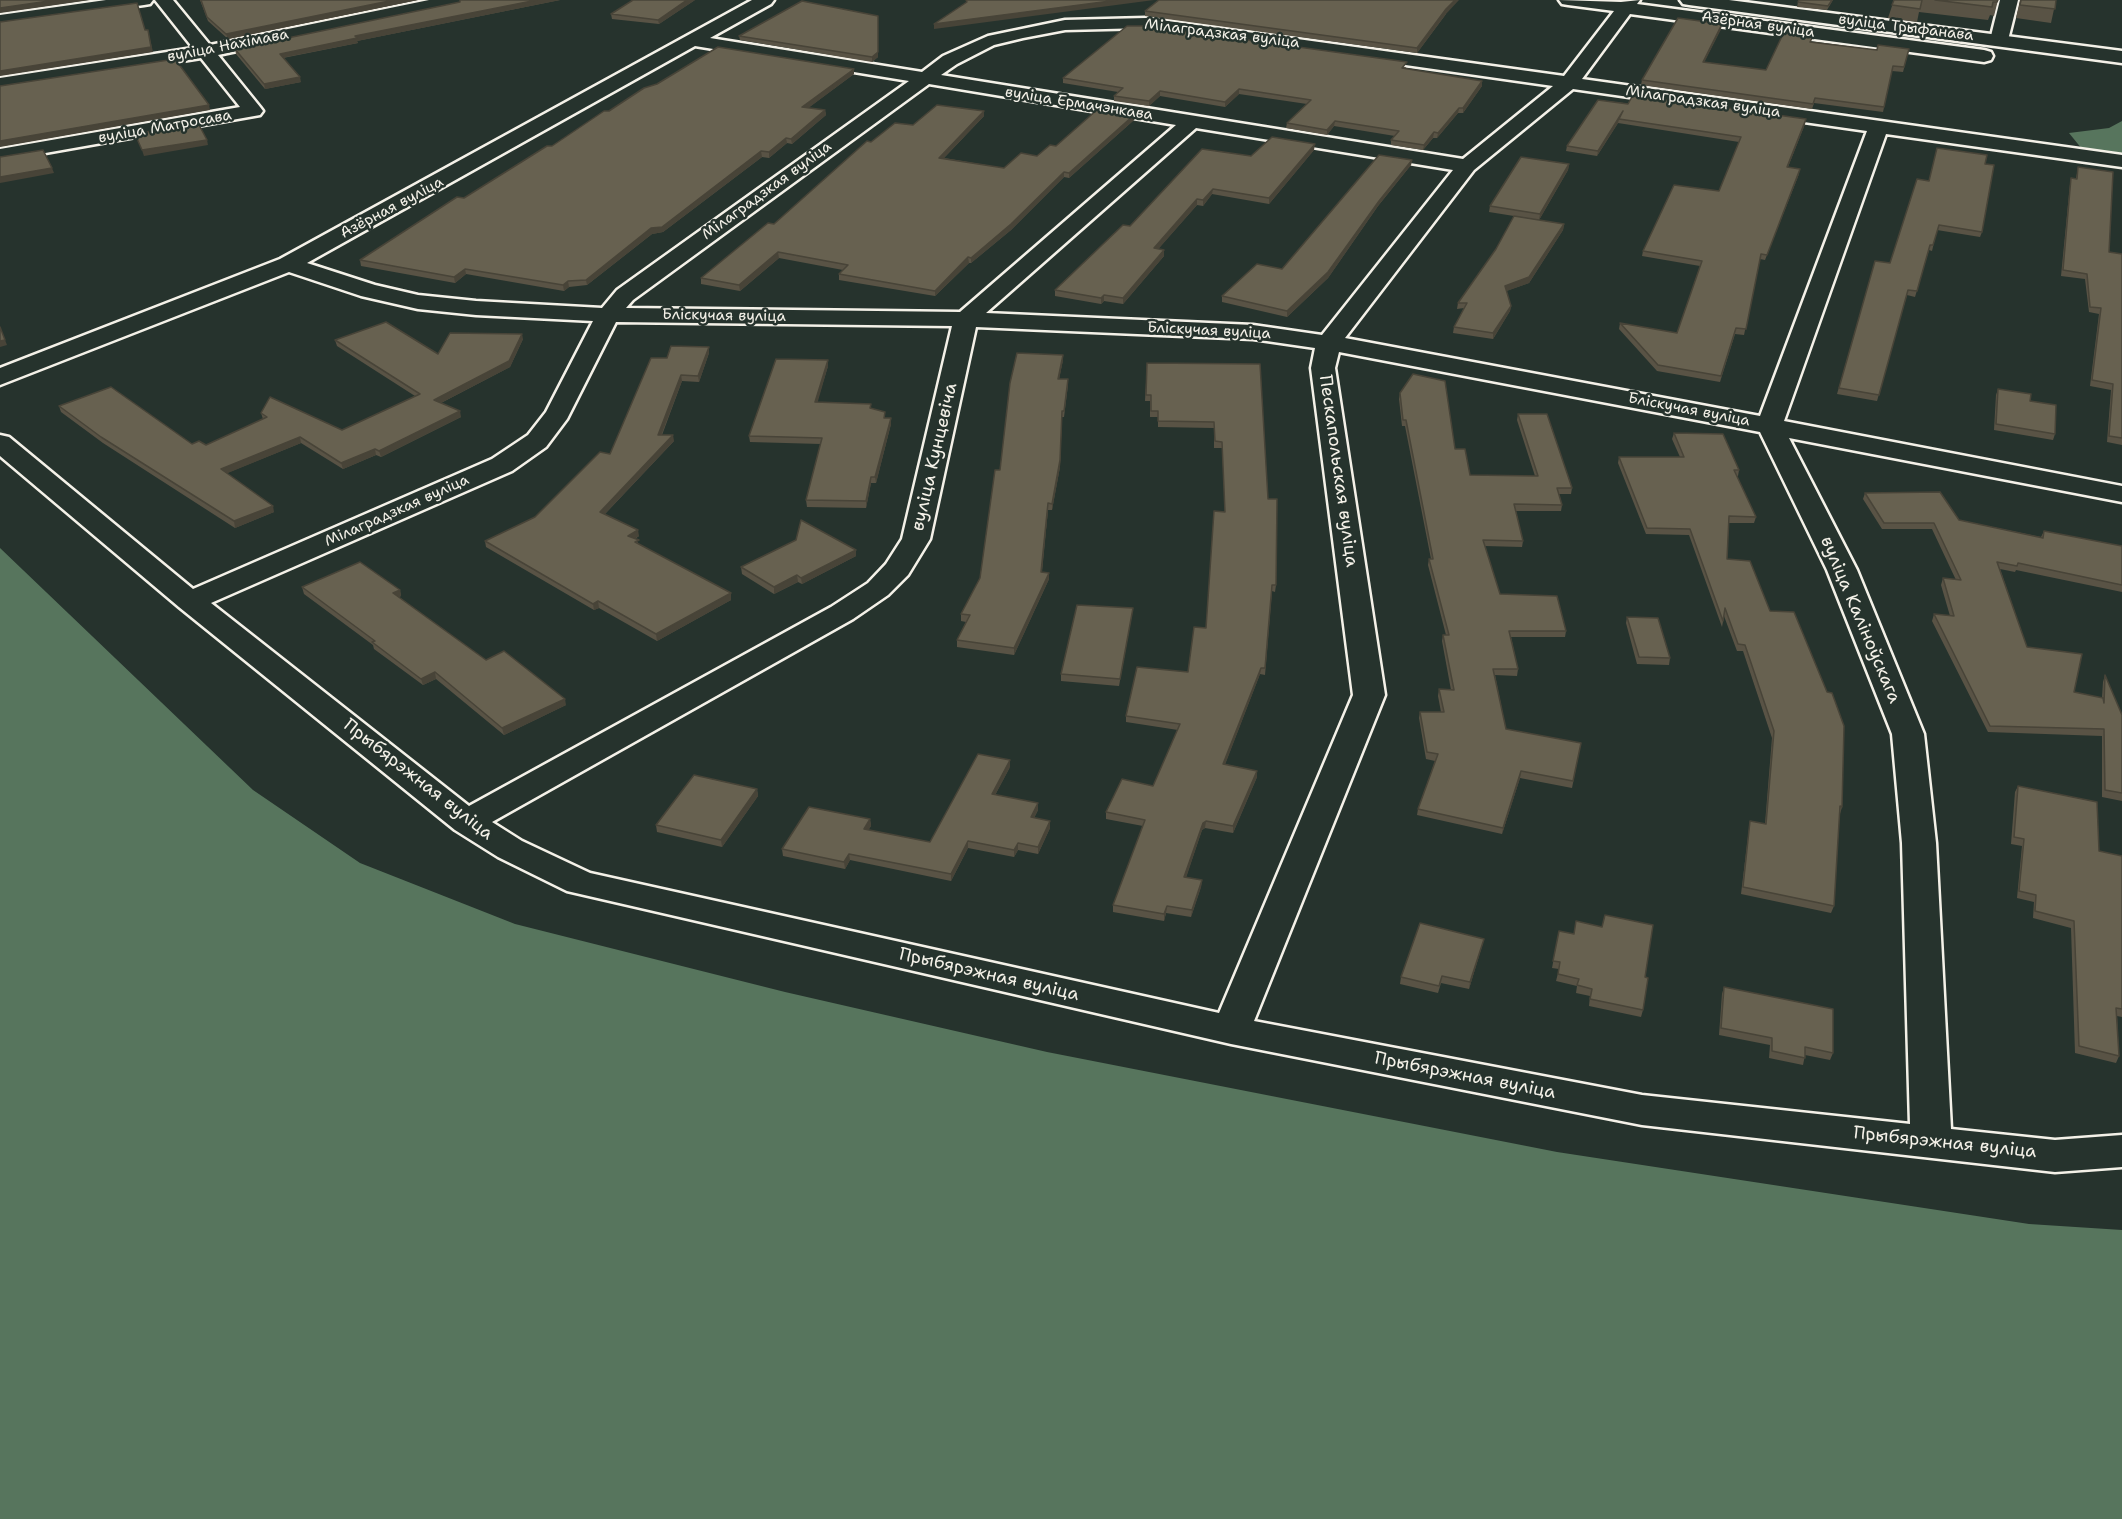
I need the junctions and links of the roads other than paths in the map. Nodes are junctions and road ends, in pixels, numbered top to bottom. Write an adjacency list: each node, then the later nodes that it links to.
1 (144, 0): 9 (street)
2 (164, 0): 12 (street)
3 (454, 0): 12 (street, вуліца Нахімава)
4 (765, 0): 10 (street, Азёрная вуліца)
5 (1568, 0): 8 (street, Азёрная вуліца)
6 (1689, 0): 11 (street, вуліца Трыфанава)
7 (2009, 0): 11 (street)
8 (1628, 4): 13 (street, Азёрная вуліца); 16 (street, Пескапольская вуліца)
9 (0, 20)
10 (691, 40): 15 (street, вуліца Ермачэнкава); 23 (street, Азёрная вуліца)
11 (1999, 40): 14 (street, вуліца Трыфанава)
12 (204, 52): 17 (street, вуліца Нахімава); 20 (street, вуліца Матросава)
13 (1984, 56)
14 (2122, 57)
15 (921, 79): 16 (street, Мілаградзкая вуліца); 18 (street, вуліца Ермачэнкава); 24 (street, Мілаградзкая вуліца)
16 (1570, 82): 19 (street, Мілаградзкая вуліца); 22 (street, Пескапольская вуліца)
17 (0, 84)
18 (1191, 122): 22 (street, вуліца Ермачэнкава); 25 (street)
19 (1878, 127): 21 (street, Мілаградзкая вуліца); 28 (street)
20 (0, 155)
21 (2122, 161)
22 (1467, 166): 26 (street, Пескапольская вуліца)
23 (288, 264): 24 (street, Бліскучая вуліца); 27 (street, Азёрная вуліца)
24 (608, 315): 25 (street, Бліскучая вуліца); 31 (street, Мілаградзкая вуліца)
25 (966, 320): 26 (street, Бліскучая вуліца); 32 (street, вуліца Кунцевіча)
26 (1329, 342): 28 (street, Бліскучая вуліца); 33 (street, Пескапольская вуліца)
27 (0, 377)
28 (1770, 425): 30 (street, Бліскучая вуліца); 34 (street, вуліца Каліноўскага)
29 (0, 443): 31 (street, Прыбярэжная вуліца)
30 (2122, 494)
31 (190, 601): 32 (street, Прыбярэжная вуліца)
32 (467, 822): 33 (street, Прыбярэжная вуліца)
33 (1231, 1030): 34 (street, Прыбярэжная вуліца)
34 (1931, 1142): 35 (street, Прыбярэжная вуліца)
35 (2122, 1151)

